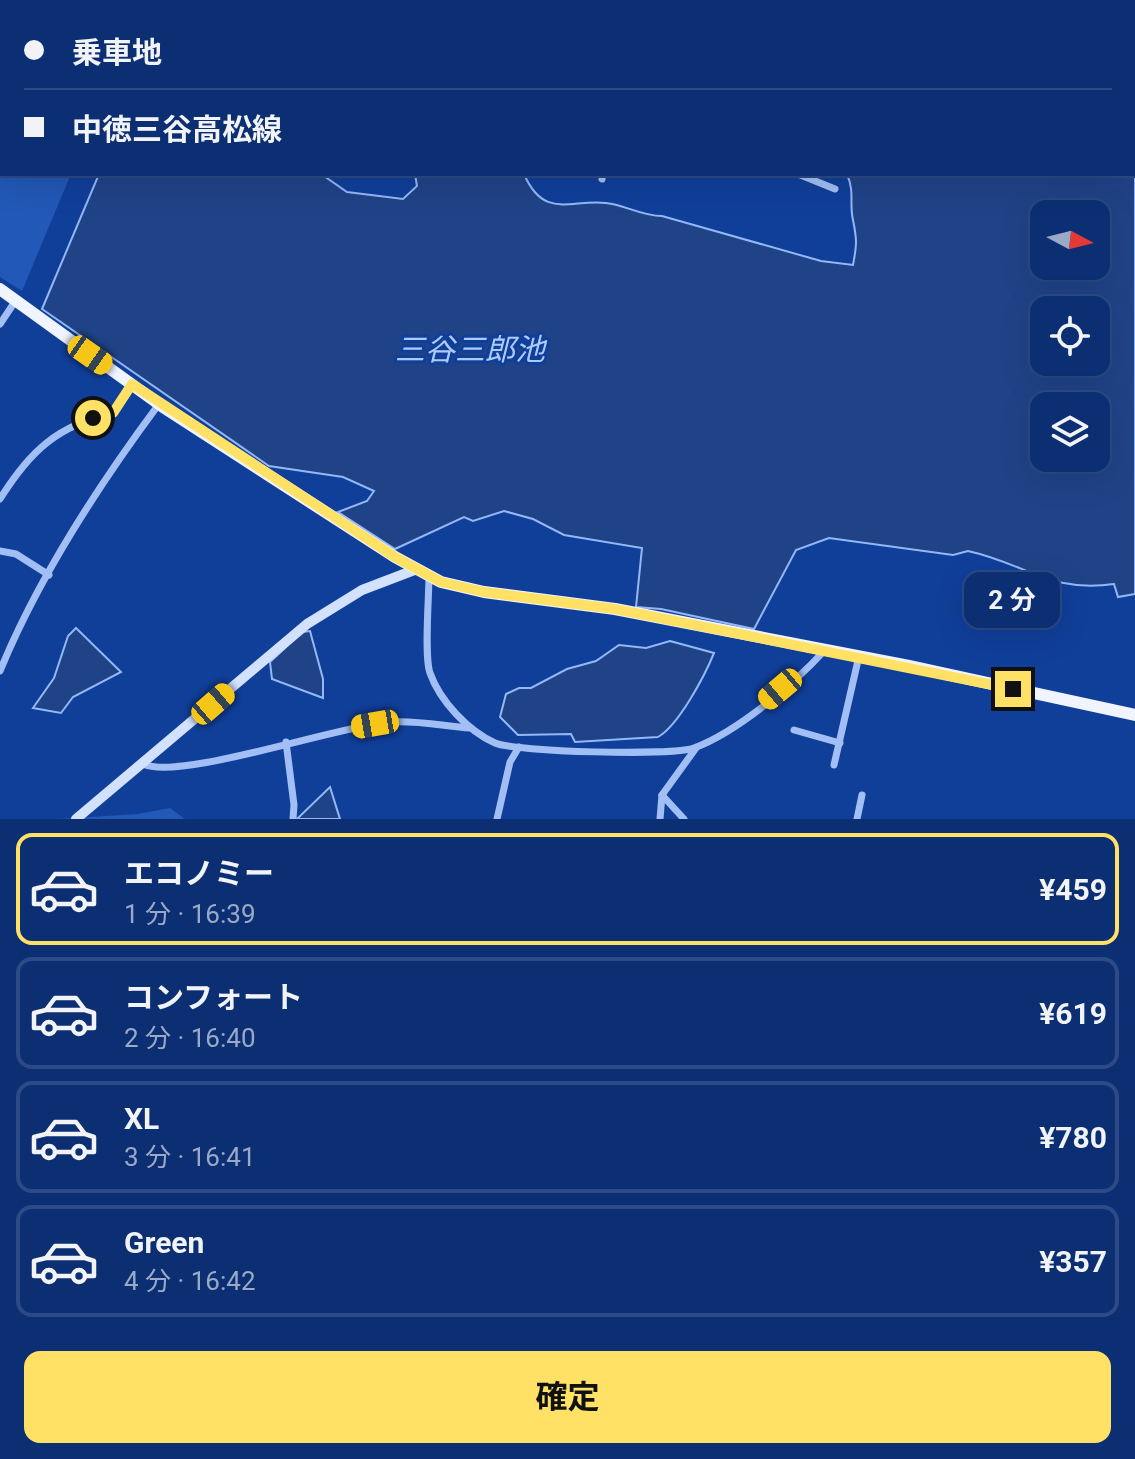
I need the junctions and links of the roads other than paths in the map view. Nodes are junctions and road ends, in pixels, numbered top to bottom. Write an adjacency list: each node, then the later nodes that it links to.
1 (803, 176): 2 (street)
2 (835, 189)
3 (0, 289): 4 (main road)
4 (16, 300): 5 (street); 6 (main road)
5 (0, 324)
6 (132, 384): 7 (main road); 8 (street)
7 (159, 404): 10 (main road); 11 (street)
8 (0, 499)
9 (0, 551): 11 (street)
10 (417, 569): 12 (main road); 23 (street)
11 (49, 575): 15 (street)
12 (429, 576): 13 (main road); 17 (street)
13 (825, 650): 14 (main road); 22 (street)
14 (859, 656): 16 (main road); 20 (street)
15 (0, 671)
16 (1135, 715)
17 (470, 728): 19 (street); 21 (street)
18 (794, 730): 20 (street)
19 (286, 742): 23 (street); 28 (street)
20 (840, 743): 24 (street)
21 (519, 747): 22 (street); 29 (street)
22 (696, 748): 25 (street)
23 (143, 764): 27 (street)
24 (834, 765)
25 (662, 795): 30 (street); 31 (street)
26 (862, 795): 32 (street)
27 (76, 819)
28 (293, 819)
29 (497, 819)
30 (660, 819)
31 (684, 819)
32 (857, 819)

